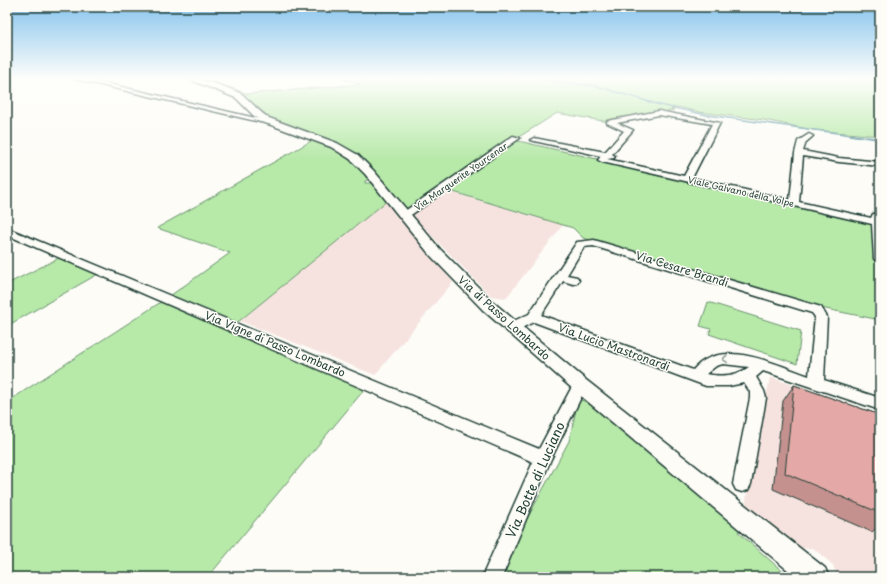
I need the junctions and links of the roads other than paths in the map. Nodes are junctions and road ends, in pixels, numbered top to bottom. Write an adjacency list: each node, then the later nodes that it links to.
1 (195, 105): 3 (street)
2 (247, 105): 3 (street, Via di Passo Lombardo)
3 (269, 122): 12 (street, Via di Passo Lombardo)
4 (809, 136): 7 (street)
5 (516, 138): 12 (street, Via Marguerite Yourcenar)
6 (532, 142): 8 (street, Viale Galvano della Volpe)
7 (799, 153): 9 (street); 11 (street)
8 (604, 158): 10 (street, Viale Galvano della Volpe); 10 (street)
9 (880, 164)
10 (688, 177): 11 (street, Viale Galvano della Volpe)
11 (794, 201): 13 (street, Viale Galvano della Volpe)
12 (405, 215): 19 (street, Via di Passo Lombardo)
13 (878, 220): 15 (street)
14 (7, 231): 26 (street, Via Vigne di Passo Lombardo)
15 (880, 259)
16 (559, 276): 17 (street); 18 (street, Via Cesare Brandi); 23 (street, Via Cesare Brandi)
17 (573, 280)
18 (533, 317): 19 (street); 21 (street, Via Lucio Mastronardi)
19 (512, 327): 24 (street, Via di Passo Lombardo)
20 (761, 364): 21 (street, one-way to 21); 22 (street); 23 (street)
21 (696, 376): 22 (street, Via Lucio Mastronardi)
22 (747, 376): 27 (street)
23 (816, 383): 25 (street)
24 (580, 384): 26 (street, Via Botte di Luciano); 29 (street, Via di Passo Lombardo)
25 (880, 404)
26 (543, 458): 28 (street, Via Botte di Luciano)
27 (742, 484)
28 (492, 577)
29 (816, 577)

